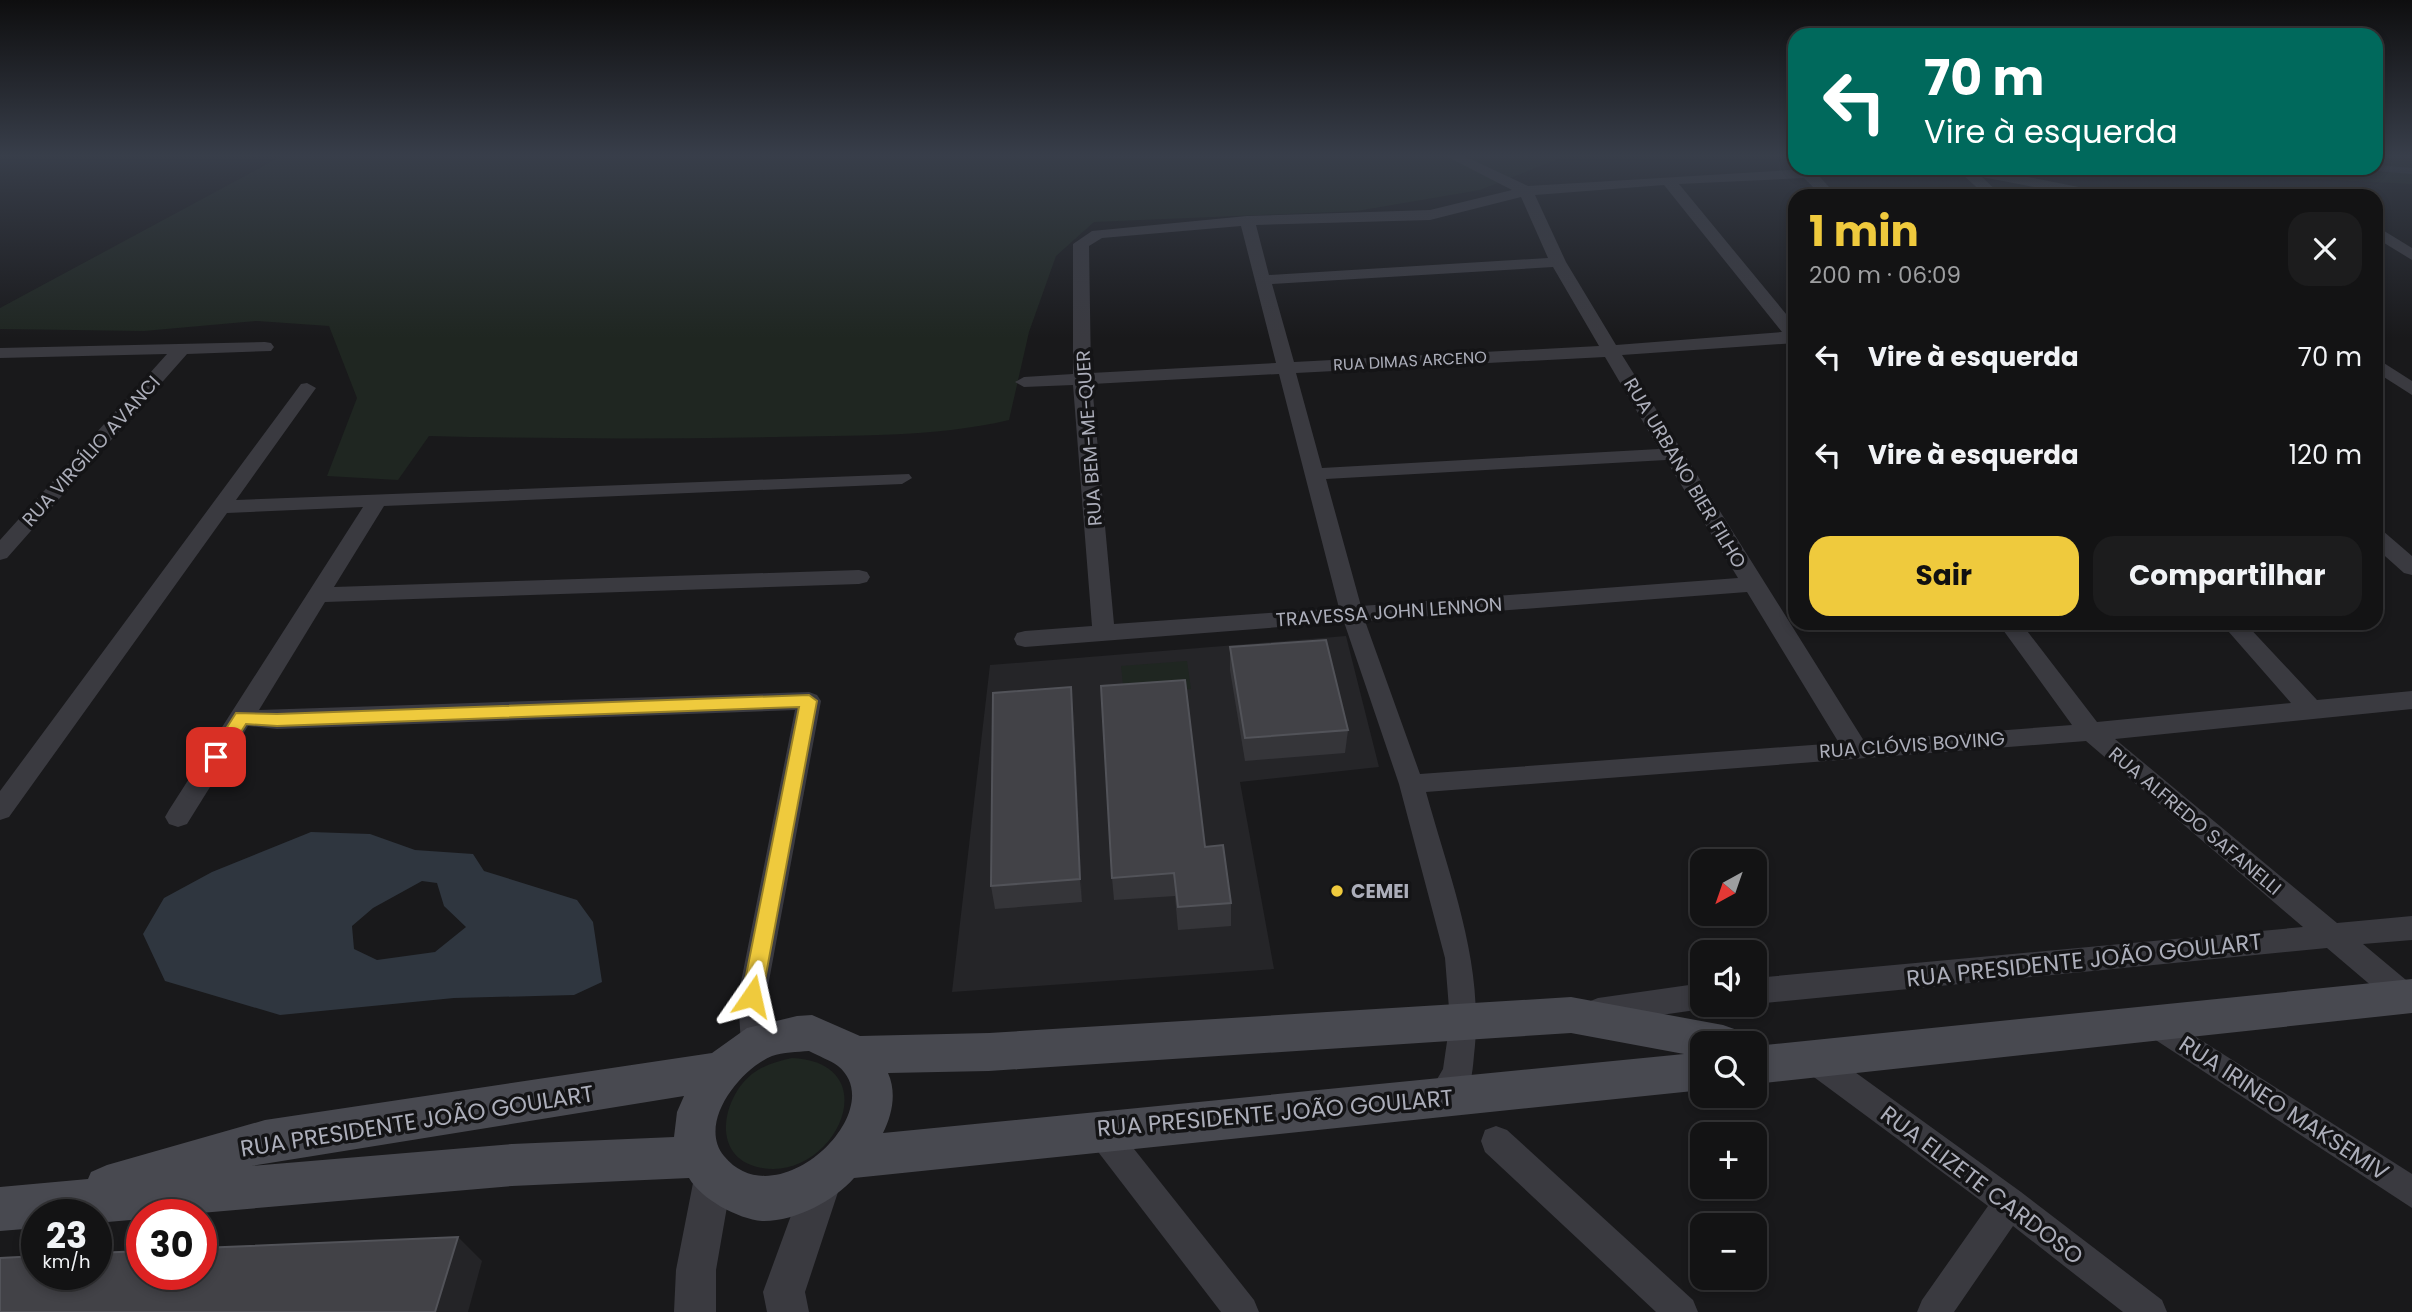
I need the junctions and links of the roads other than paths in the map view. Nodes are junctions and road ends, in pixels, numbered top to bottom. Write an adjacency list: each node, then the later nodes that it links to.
1 (1381, 216): 4 (street)
2 (1537, 216): 7 (street, RUA URBANO BIER FILHO)
3 (1697, 216): 9 (street)
4 (1247, 221): 8 (street); 17 (street, RUA BEM-ME-QUER)
5 (2383, 236): 6 (street)
6 (2412, 255)
7 (1558, 262): 8 (street); 13 (street, RUA URBANO BIER FILHO)
8 (1262, 280): 15 (street)
9 (1788, 328)
10 (1788, 338): 13 (street, RUA DIMAS ARCENO)
11 (265, 347): 12 (street)
12 (182, 349): 14 (street); 27 (street, RUA VIRGÍLIO AVANCI)
13 (1611, 351): 15 (street, RUA DIMAS ARCENO); 21 (street, RUA URBANO BIER FILHO)
14 (2, 355)
15 (1284, 367): 17 (street, RUA DIMAS ARCENO); 22 (street)
16 (2383, 368): 20 (street)
17 (1082, 379): 18 (street, RUA DIMAS ARCENO); 35 (street, RUA BEM-ME-QUER)
18 (1024, 382)
19 (307, 388): 25 (street)
20 (2412, 390)
21 (1672, 454): 22 (street); 30 (street, RUA URBANO BIER FILHO)
22 (1314, 474): 32 (street)
23 (902, 478): 24 (street)
24 (378, 500): 25 (street); 31 (street)
25 (222, 507): 43 (street)
26 (2383, 542): 28 (street)
27 (0, 553)
28 (2412, 568)
29 (859, 577): 31 (street)
30 (1752, 584): 32 (street, TRAVESSA JOHN LENNON); 41 (street, RUA URBANO BIER FILHO)
31 (321, 594): 39 (street)
32 (1352, 615): 35 (street, TRAVESSA JOHN LENNON); 42 (street)
33 (2014, 630): 40 (street, RUA ALFREDO SAFANELLI)
34 (2238, 630): 38 (street)
35 (1104, 632): 36 (street, TRAVESSA JOHN LENNON)
36 (1025, 639)
37 (2412, 700): 38 (street, RUA CLÓVIS BOVING)
38 (2309, 707): 40 (street, RUA CLÓVIS BOVING)
39 (242, 717): 44 (street); 54 (street)
40 (2091, 732): 41 (street, RUA CLÓVIS BOVING); 46 (street, RUA ALFREDO SAFANELLI)
41 (1856, 749): 42 (street, RUA CLÓVIS BOVING)
42 (1411, 784): 51 (street)
43 (0, 810)
44 (178, 817)
45 (2412, 928): 46 (street, RUA PRESIDENTE JOÃO GOULART)
46 (2329, 936): 47 (street, RUA PRESIDENTE JOÃO GOULART); 48 (street, RUA ALFREDO SAFANELLI)
47 (1767, 990)
48 (2408, 996): 52 (main road)
49 (1690, 998): 50 (street)
50 (1571, 1015): 51 (main road); 53 (main road)
51 (1464, 1021): 56 (main road); 61 (street)
52 (2155, 1024): 57 (main road); 66 (street, RUA IRINEO MAKSEMIV)
53 (1690, 1037)
54 (757, 1044): 56 (main road, RUA PRESIDENTE JOÃO GOULART); 59 (main road, RUA PRESIDENTE JOÃO GOULART)
55 (1767, 1051): 57 (main road)
56 (857, 1055): 65 (main road)
57 (1813, 1059): 58 (main road); 67 (street, RUA ELIZETE CARDOSO)
58 (1767, 1064)
59 (720, 1071): 64 (main road, RUA PRESIDENTE JOÃO GOULART); 68 (main road, RUA PRESIDENTE JOÃO GOULART)
60 (1690, 1072): 61 (main road, RUA PRESIDENTE JOÃO GOULART)
61 (1421, 1102): 62 (main road, RUA PRESIDENTE JOÃO GOULART)
62 (1100, 1130): 65 (main road, RUA PRESIDENTE JOÃO GOULART); 71 (street)
63 (1496, 1141): 72 (street)
64 (706, 1168): 65 (main road, RUA PRESIDENTE JOÃO GOULART); 68 (main road, RUA PRESIDENTE JOÃO GOULART); 69 (street)
65 (836, 1169): 70 (street)
66 (2412, 1192)
67 (2010, 1203): 73 (street); 74 (street, RUA ELIZETE CARDOSO)
68 (18, 1208)
69 (695, 1312)
70 (788, 1312)
71 (1242, 1312)
72 (1681, 1312)
73 (1934, 1312)
74 (2150, 1312)

